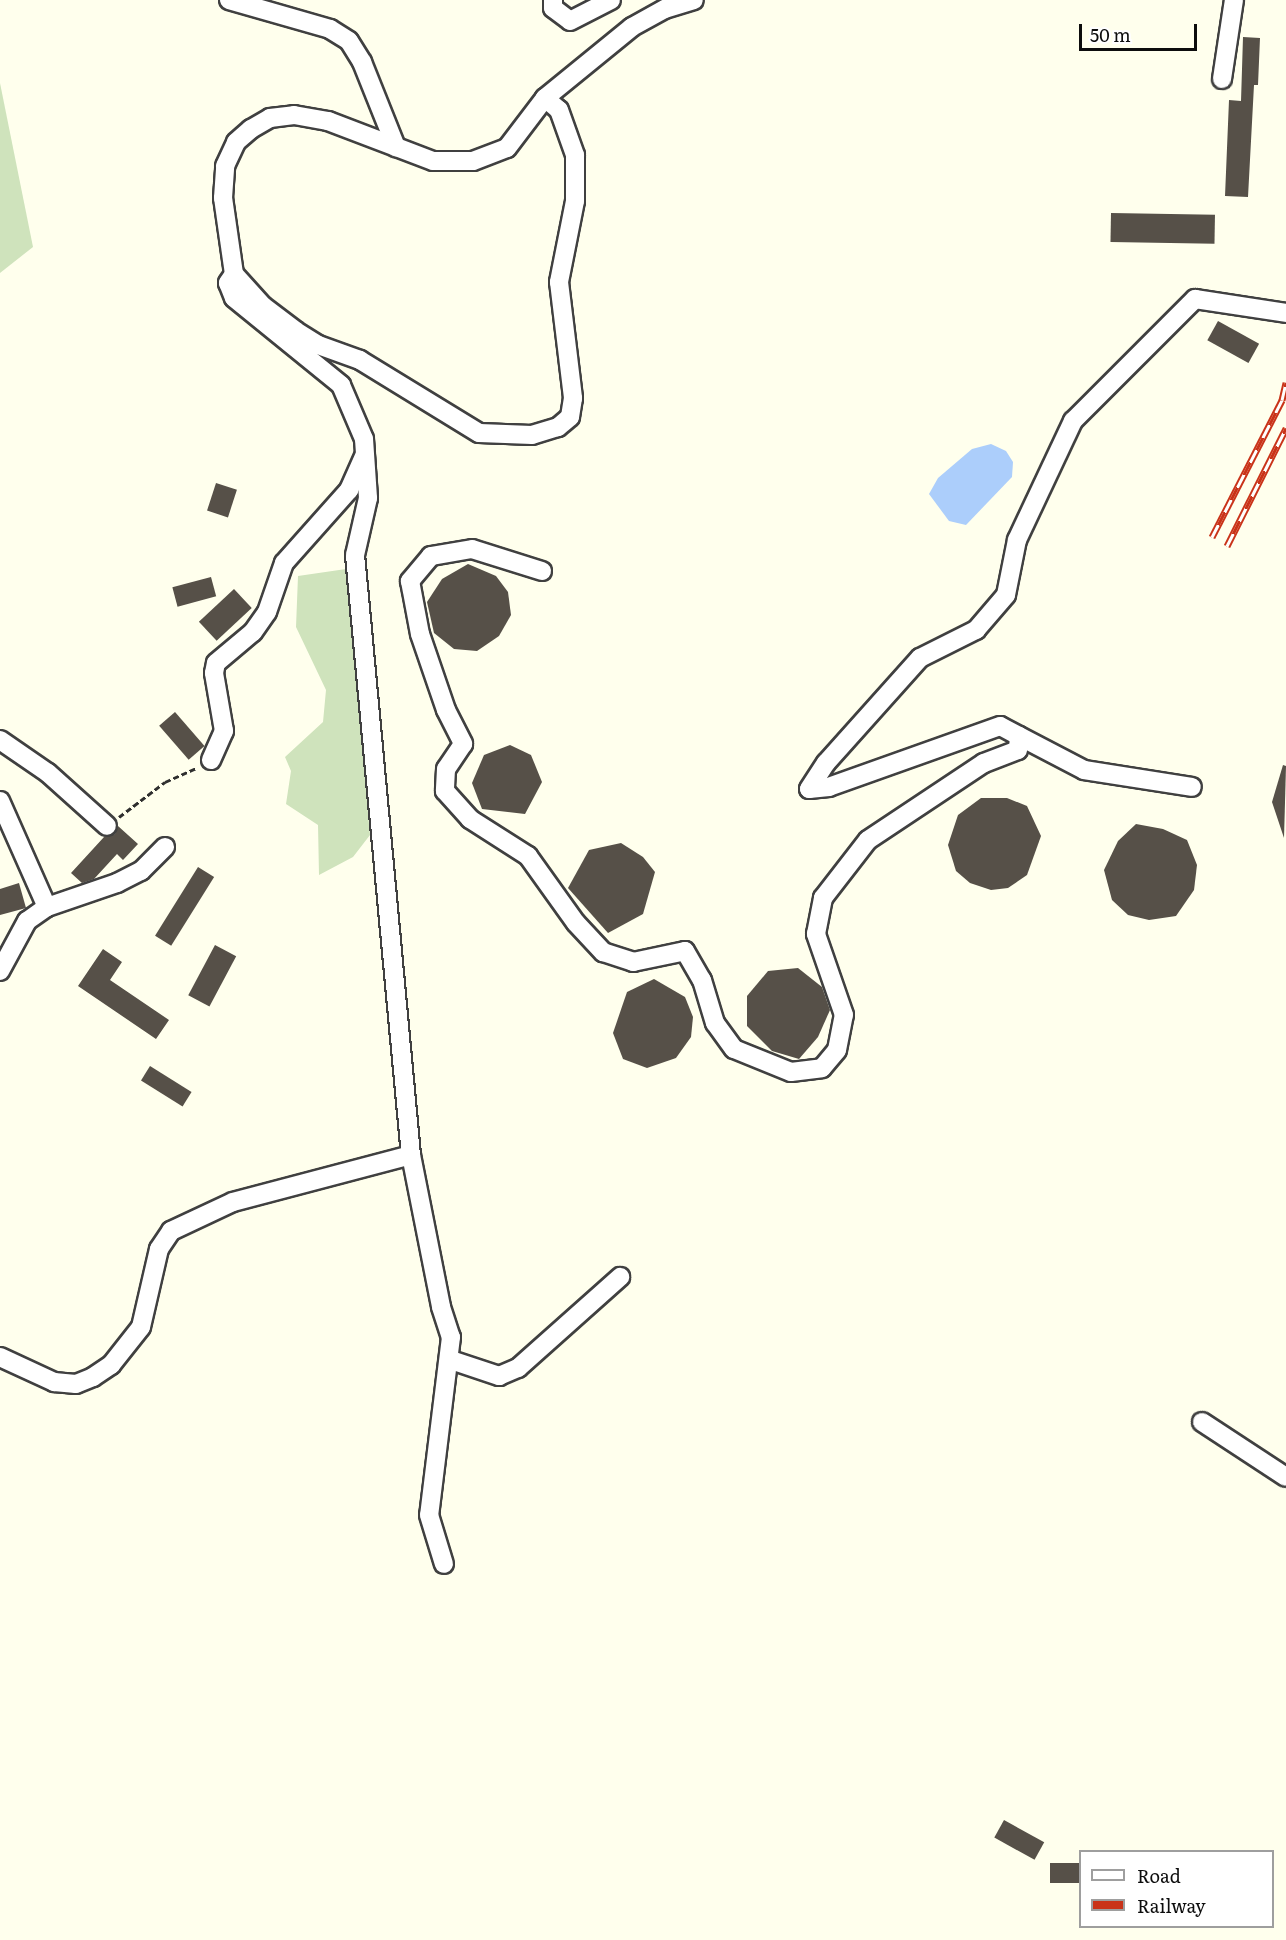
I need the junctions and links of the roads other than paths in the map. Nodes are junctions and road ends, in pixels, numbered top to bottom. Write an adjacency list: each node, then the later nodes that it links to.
1 (229, 0): 8 (street)
2 (553, 0): 3 (street)
3 (611, 0)
4 (694, 0): 7 (street)
5 (1234, 0): 6 (street)
6 (1222, 79)
7 (545, 98): 8 (street); 9 (street)
8 (396, 147): 9 (street)
9 (234, 274): 11 (street)
10 (1286, 313): 13 (street)
11 (365, 454): 15 (street); 22 (street)
12 (542, 571): 13 (street)
13 (1019, 736): 16 (street)
14 (0, 740): 18 (street)
15 (211, 760)
16 (1192, 787)
17 (0, 801): 20 (street)
18 (107, 826)
19 (165, 847): 20 (street)
20 (47, 907): 21 (street)
21 (0, 971)
22 (411, 1155): 24 (street); 25 (street)
23 (620, 1277): 25 (street)
24 (0, 1356)
25 (451, 1360): 28 (street)
26 (1202, 1422): 27 (street)
27 (1286, 1478)
28 (444, 1564)

